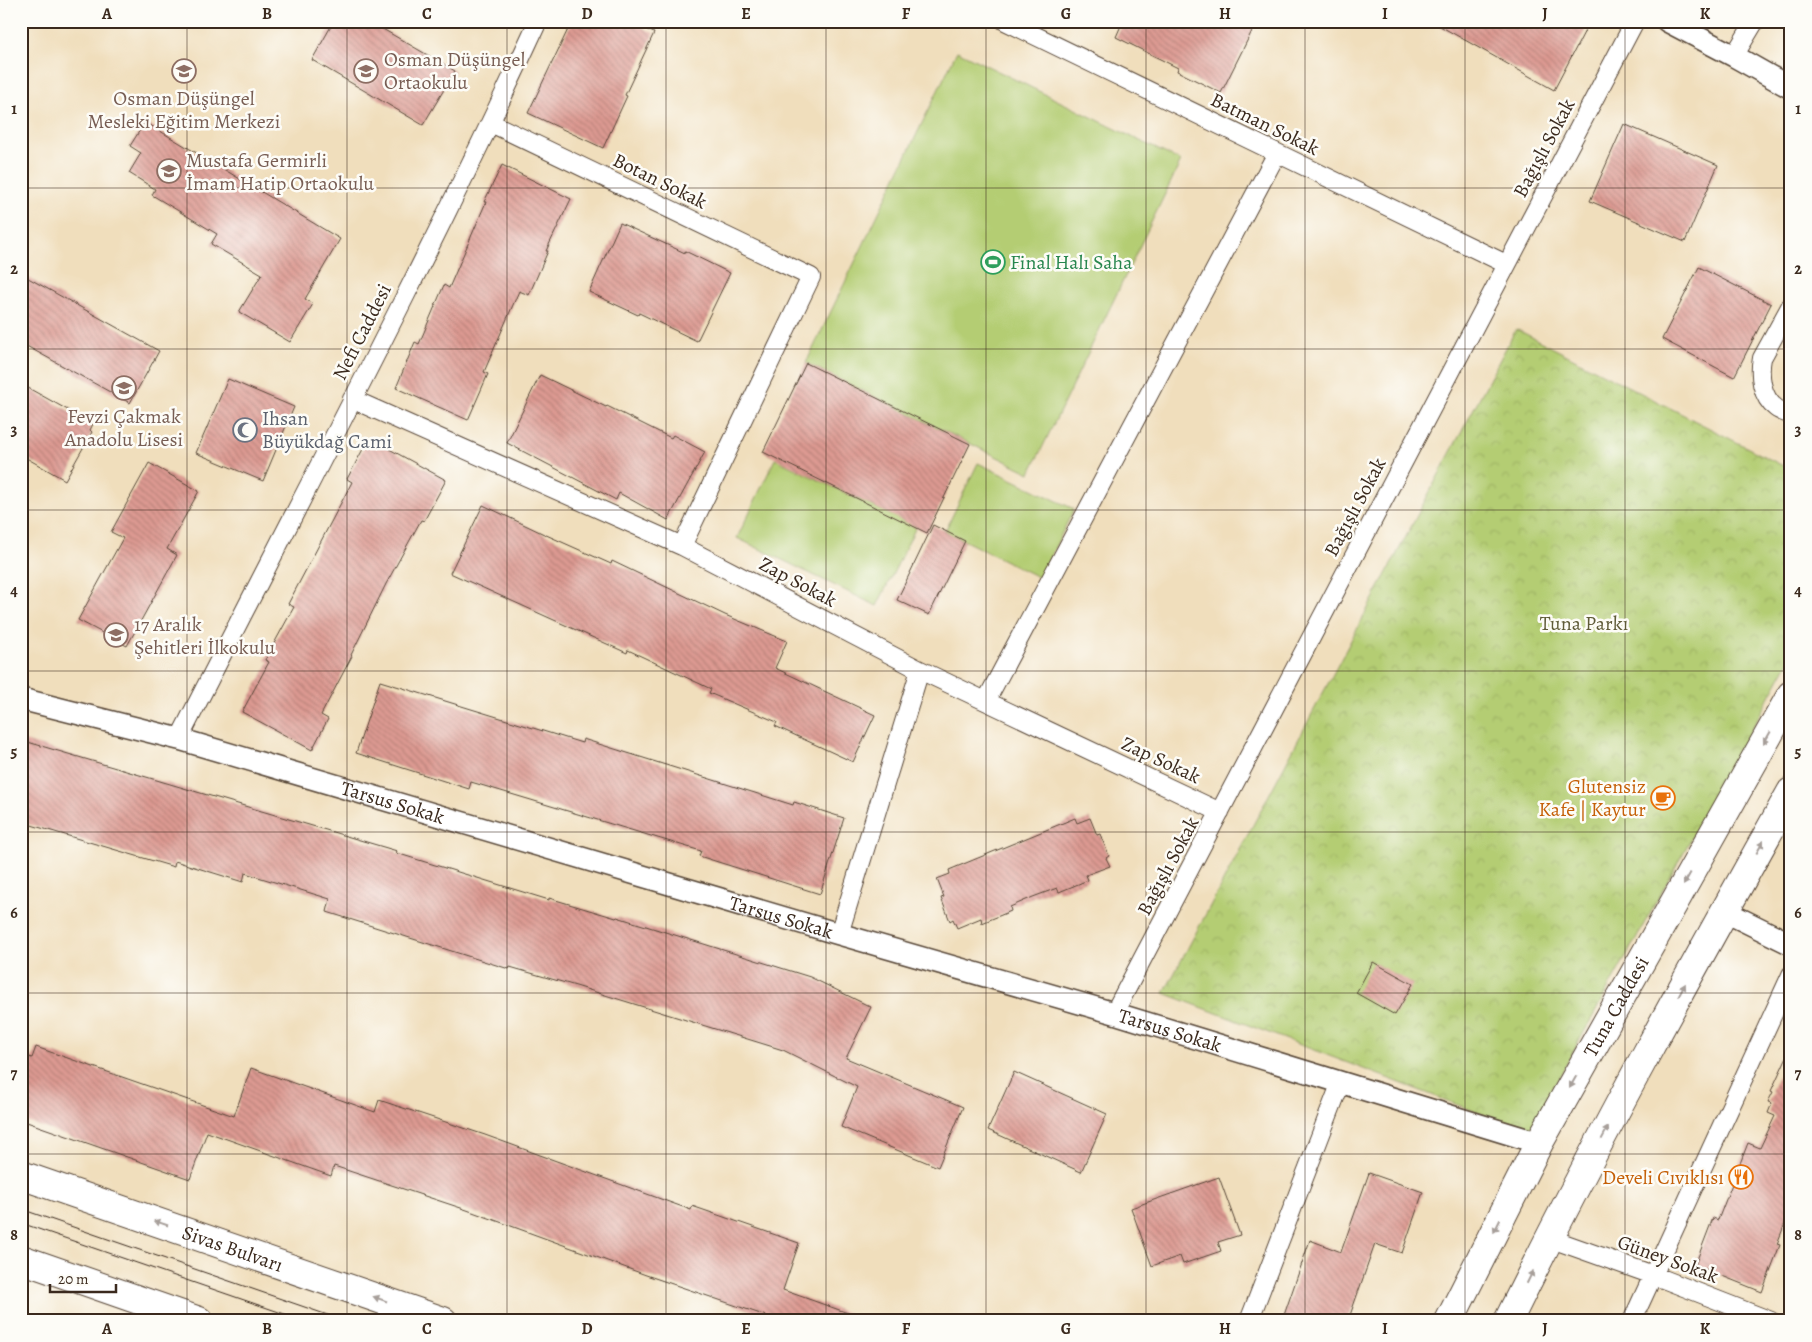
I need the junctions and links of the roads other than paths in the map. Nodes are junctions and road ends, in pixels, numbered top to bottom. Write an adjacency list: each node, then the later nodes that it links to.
1 (538, 21): 8 (street, Nefi Caddesi)
2 (1005, 21): 9 (street, Batman Sokak)
3 (1635, 21): 10 (street, Bağışlı Sokak)
4 (1667, 21): 6 (street)
5 (1755, 21): 6 (street)
6 (1734, 56): 7 (street)
7 (1791, 88)
8 (491, 123): 12 (street, Nefi Caddesi); 14 (street, Botan Sokak)
9 (1277, 153): 10 (street, Batman Sokak); 18 (street)
10 (1506, 264): 21 (street, Bağışlı Sokak)
11 (1791, 305): 13 (street)
12 (352, 400): 14 (street, Zap Sokak); 19 (street, Nefi Caddesi)
13 (1791, 415)
14 (682, 546): 15 (street, Zap Sokak)
15 (920, 670): 18 (street, Zap Sokak); 23 (street)
16 (1791, 695): 28 (main road, Tuna Caddesi, one-way to 28)
17 (21, 699): 19 (street, Tarsus Sokak)
18 (986, 701): 21 (street, Zap Sokak)
19 (178, 739): 23 (street, Tarsus Sokak)
20 (1791, 792): 22 (main road, one-way to 20)
21 (1220, 812): 26 (street, Bağışlı Sokak)
22 (1724, 911): 24 (street); 30 (main road, one-way to 22)
23 (839, 934): 26 (street, Tarsus Sokak)
24 (1791, 944)
25 (1791, 975): 32 (street)
26 (1114, 1013): 27 (street, Tarsus Sokak)
27 (1341, 1082): 28 (street, Tarsus Sokak); 35 (street)
28 (1539, 1143): 36 (main road, Tuna Caddesi, one-way to 36)
29 (21, 1175): 34 (main road, Sivas Bulvarı, one-way to 29)
30 (1549, 1238): 32 (street, Güney Sokak); 37 (main road, one-way to 30)
31 (21, 1260): 33 (main road)
32 (1653, 1275): 38 (street); 39 (street, Güney Sokak)
33 (199, 1321)
34 (443, 1321)
35 (1249, 1321)
36 (1449, 1321)
37 (1508, 1321)
38 (1632, 1321)
39 (1771, 1321)

